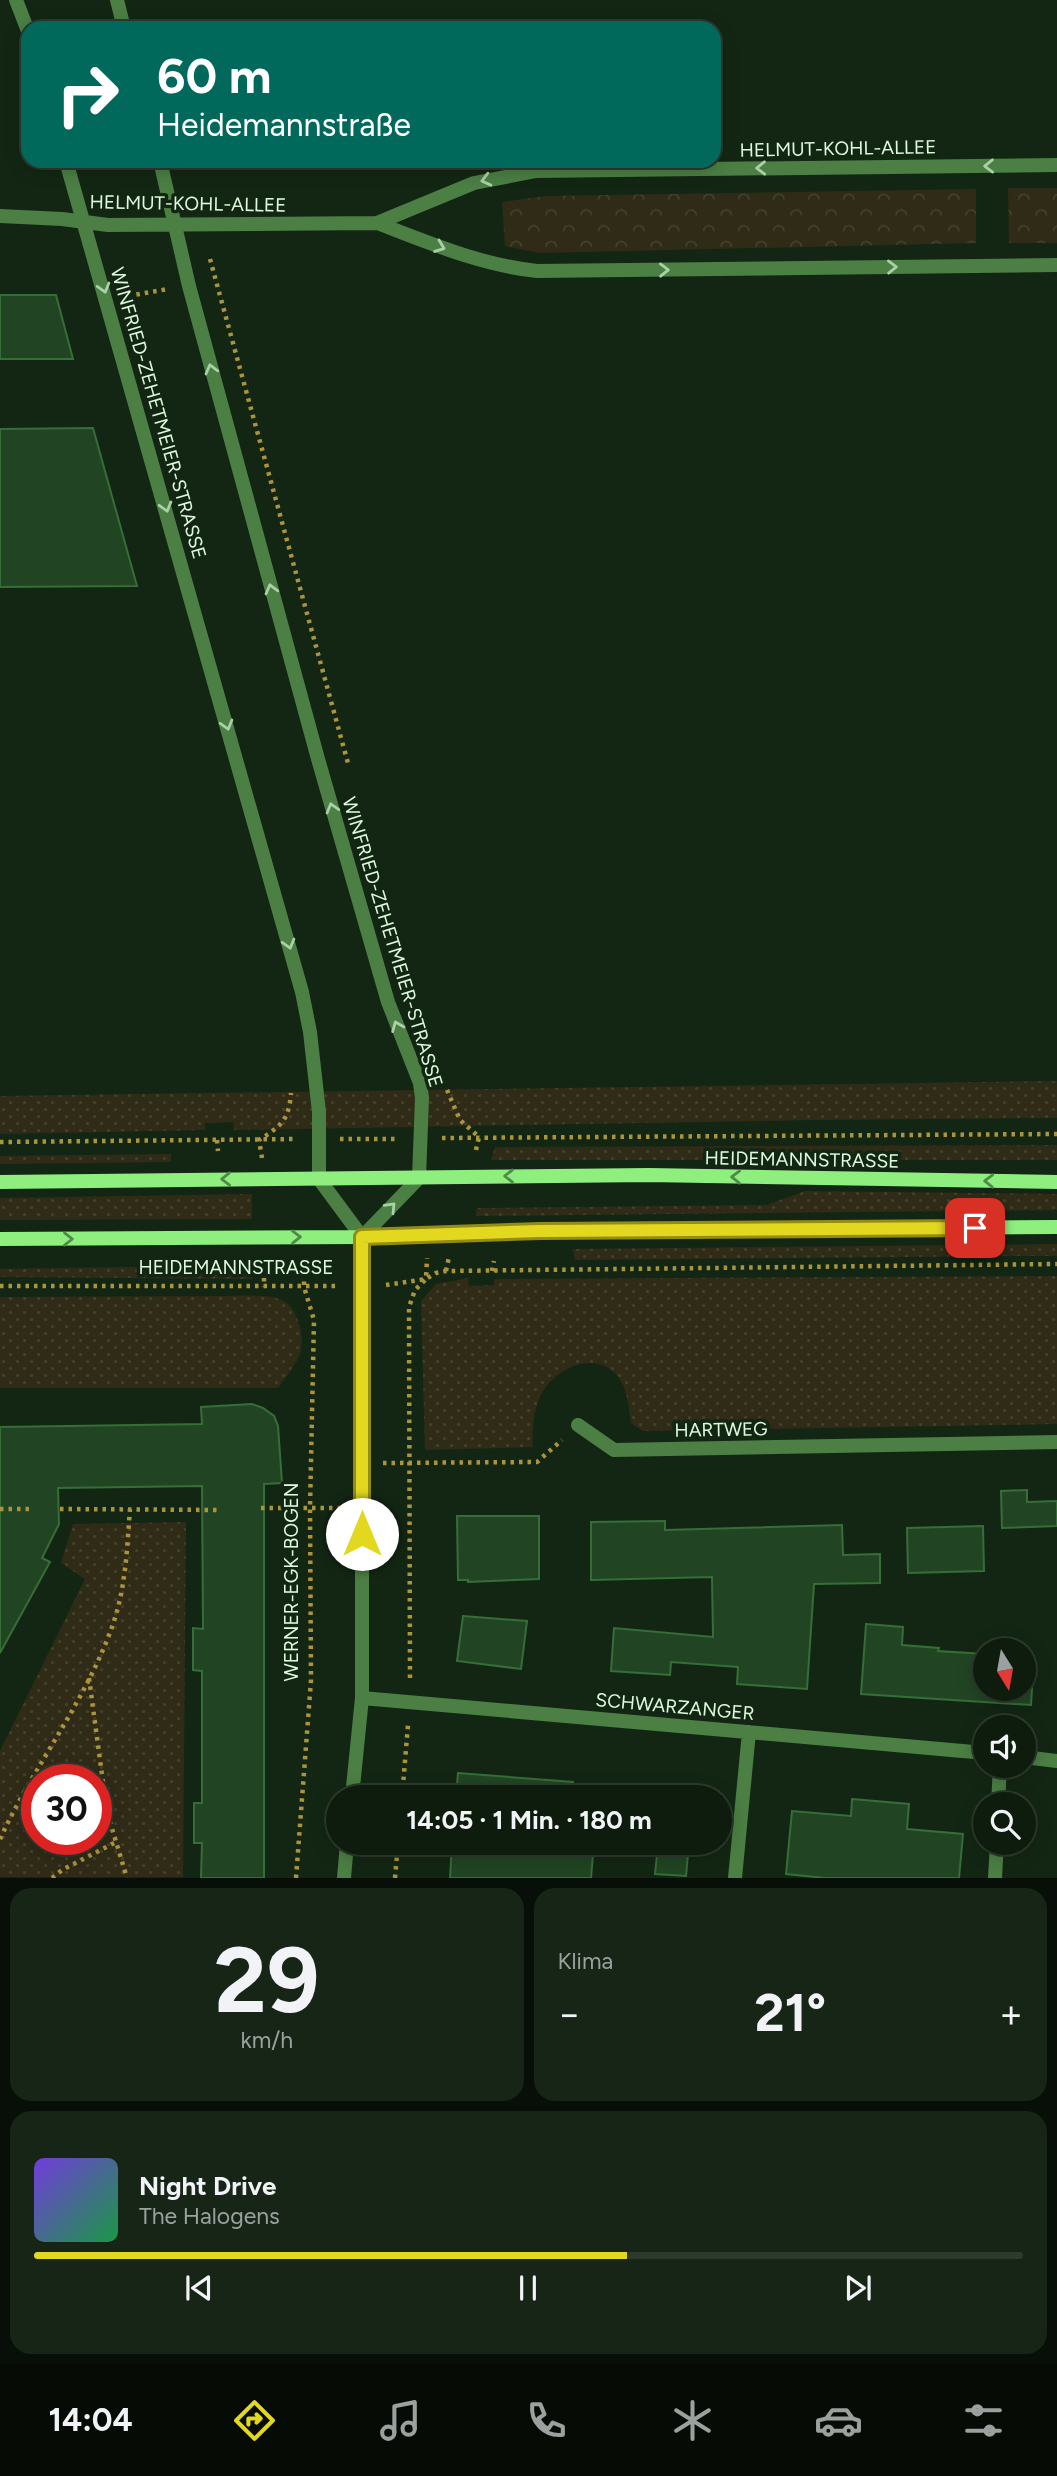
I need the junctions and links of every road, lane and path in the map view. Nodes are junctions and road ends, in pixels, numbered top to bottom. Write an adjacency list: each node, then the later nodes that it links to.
1 (16, 0): 3 (street)
2 (117, 0): 4 (street)
3 (24, 21)
4 (122, 21)
5 (1057, 165): 10 (street, HELMUT-KOHL-ALLEE, one-way to 10)
6 (68, 168): 9 (street, WINFRIED-ZEHETMEIER-STRASSE)
7 (162, 168): 12 (street, WINFRIED-ZEHETMEIER-STRASSE)
8 (0, 216): 9 (street, HELMUT-KOHL-ALLEE)
9 (85, 222): 12 (street, HELMUT-KOHL-ALLEE); 16 (street, WINFRIED-ZEHETMEIER-STRASSE, one-way to 16)
10 (377, 223): 11 (street, HELMUT-KOHL-ALLEE); 13 (street, HELMUT-KOHL-ALLEE, one-way to 13)
11 (200, 225): 12 (street, HELMUT-KOHL-ALLEE); 14 (path)
12 (174, 226): 15 (street, WINFRIED-ZEHETMEIER-STRASSE)
13 (1057, 265)
14 (217, 281): 15 (path); 17 (path)
15 (189, 286): 16 (path); 22 (street, WINFRIED-ZEHETMEIER-STRASSE, one-way to 15)
16 (107, 300): 21 (street, WINFRIED-ZEHETMEIER-STRASSE, one-way to 21)
17 (350, 771)
18 (443, 1079): 20 (path)
19 (1057, 1134): 20 (path, HEIDEMANNSTRASSE)
20 (479, 1137): 22 (path, HEIDEMANNSTRASSE); 26 (path)
21 (318, 1139): 22 (path, HEIDEMANNSTRASSE); 23 (path, HEIDEMANNSTRASSE); 28 (street, WINFRIED-ZEHETMEIER-STRASSE)
22 (421, 1139): 27 (street, WINFRIED-ZEHETMEIER-STRASSE)
23 (217, 1140): 24 (path, HEIDEMANNSTRASSE); 25 (path)
24 (0, 1142)
25 (218, 1151)
26 (469, 1177): 27 (main road, HEIDEMANNSTRASSE); 30 (main road, HEIDEMANNSTRASSE, one-way to 26)
27 (419, 1178): 28 (main road, HEIDEMANNSTRASSE); 33 (street, one-way to 27)
28 (319, 1179): 29 (main road, HEIDEMANNSTRASSE, one-way to 29); 33 (street)
29 (0, 1182)
30 (1057, 1182)
31 (1057, 1227): 32 (main road, HEIDEMANNSTRASSE)
32 (454, 1234): 33 (main road, HEIDEMANNSTRASSE); 37 (path)
33 (362, 1237): 34 (main road, HEIDEMANNSTRASSE, one-way to 33); 40 (street)
34 (0, 1239)
35 (494, 1261): 38 (path)
36 (1057, 1265): 38 (path, HEIDEMANNSTRASSE)
37 (446, 1271): 38 (path, HEIDEMANNSTRASSE); 39 (path, HEIDEMANNSTRASSE)
38 (492, 1271)
39 (426, 1279): 40 (path, HEIDEMANNSTRASSE); 45 (path)
40 (363, 1285): 42 (path, HEIDEMANNSTRASSE); 46 (street)
41 (0, 1286): 42 (path, HEIDEMANNSTRASSE)
42 (304, 1287): 48 (path, WERNER-EGK-BOGEN)
43 (578, 1425): 44 (street, HARTWEG); 45 (path)
44 (1057, 1442)
45 (409, 1464): 56 (path)
46 (362, 1507): 48 (path); 55 (street)
47 (261, 1508): 48 (path)
48 (310, 1508): 70 (path, WERNER-EGK-BOGEN)
49 (0, 1509): 50 (path)
50 (30, 1509)
51 (60, 1509): 52 (path)
52 (130, 1509): 53 (path); 54 (path)
53 (219, 1510)
54 (89, 1677): 63 (path); 64 (path)
55 (362, 1698): 56 (street, SCHWARZANGER); 61 (street)
56 (410, 1702): 57 (street, SCHWARZANGER); 62 (path)
57 (749, 1732): 58 (street, SCHWARZANGER); 73 (street)
58 (973, 1753)
59 (1036, 1758): 60 (street)
60 (1057, 1761)
61 (353, 1785)
62 (403, 1785)
63 (0, 1839)
64 (116, 1842): 68 (path); 69 (path)
65 (346, 1855): 71 (street)
66 (397, 1855): 72 (path)
67 (996, 1855): 74 (street)
68 (52, 1878)
69 (127, 1878)
70 (296, 1878)
71 (344, 1878)
72 (395, 1878)
73 (735, 1878)
74 (995, 1878)

